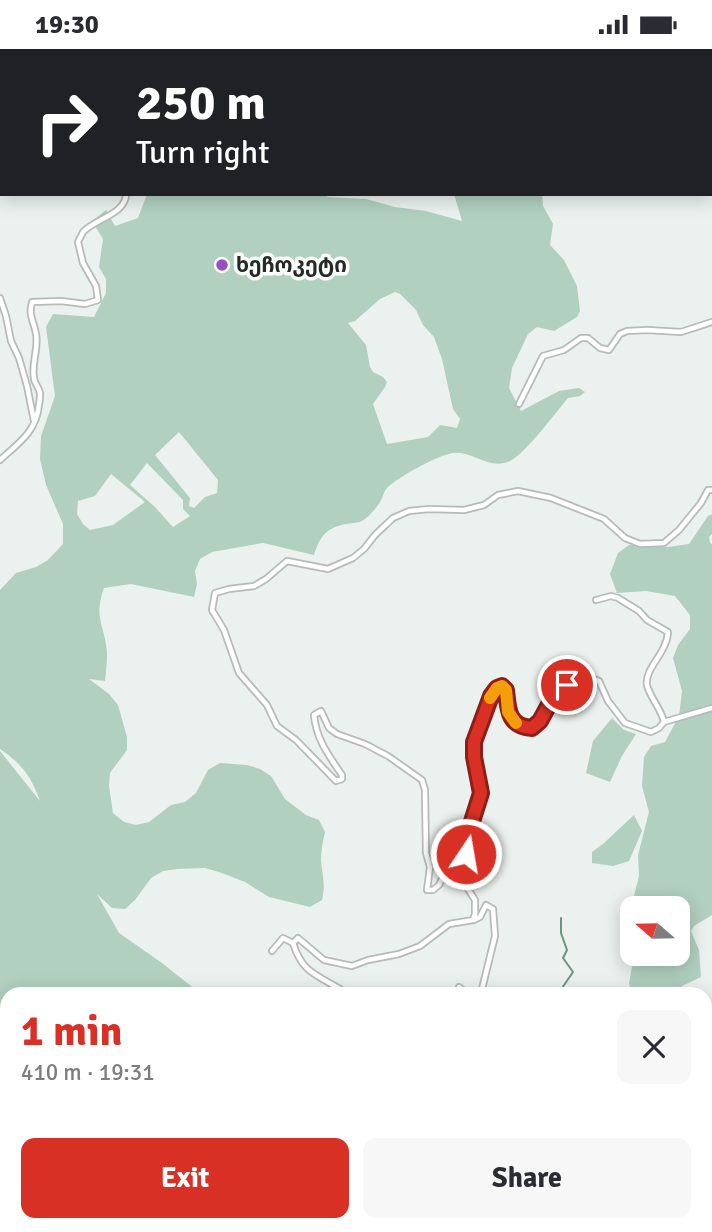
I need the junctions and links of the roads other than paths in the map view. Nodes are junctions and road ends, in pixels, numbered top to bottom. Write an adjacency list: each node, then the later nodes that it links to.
1 (126, 196): 5 (street)
2 (0, 297): 5 (street)
3 (712, 322): 4 (street)
4 (519, 404)
5 (34, 425): 6 (street)
6 (0, 460)
7 (712, 490): 11 (street)
8 (596, 600): 10 (street)
9 (712, 708): 10 (street)
10 (664, 722): 11 (street)
11 (471, 827): 12 (street)
12 (473, 920): 13 (street); 16 (street)
13 (293, 943): 14 (street); 15 (street)
14 (272, 951)
15 (337, 987)
16 (482, 987)

